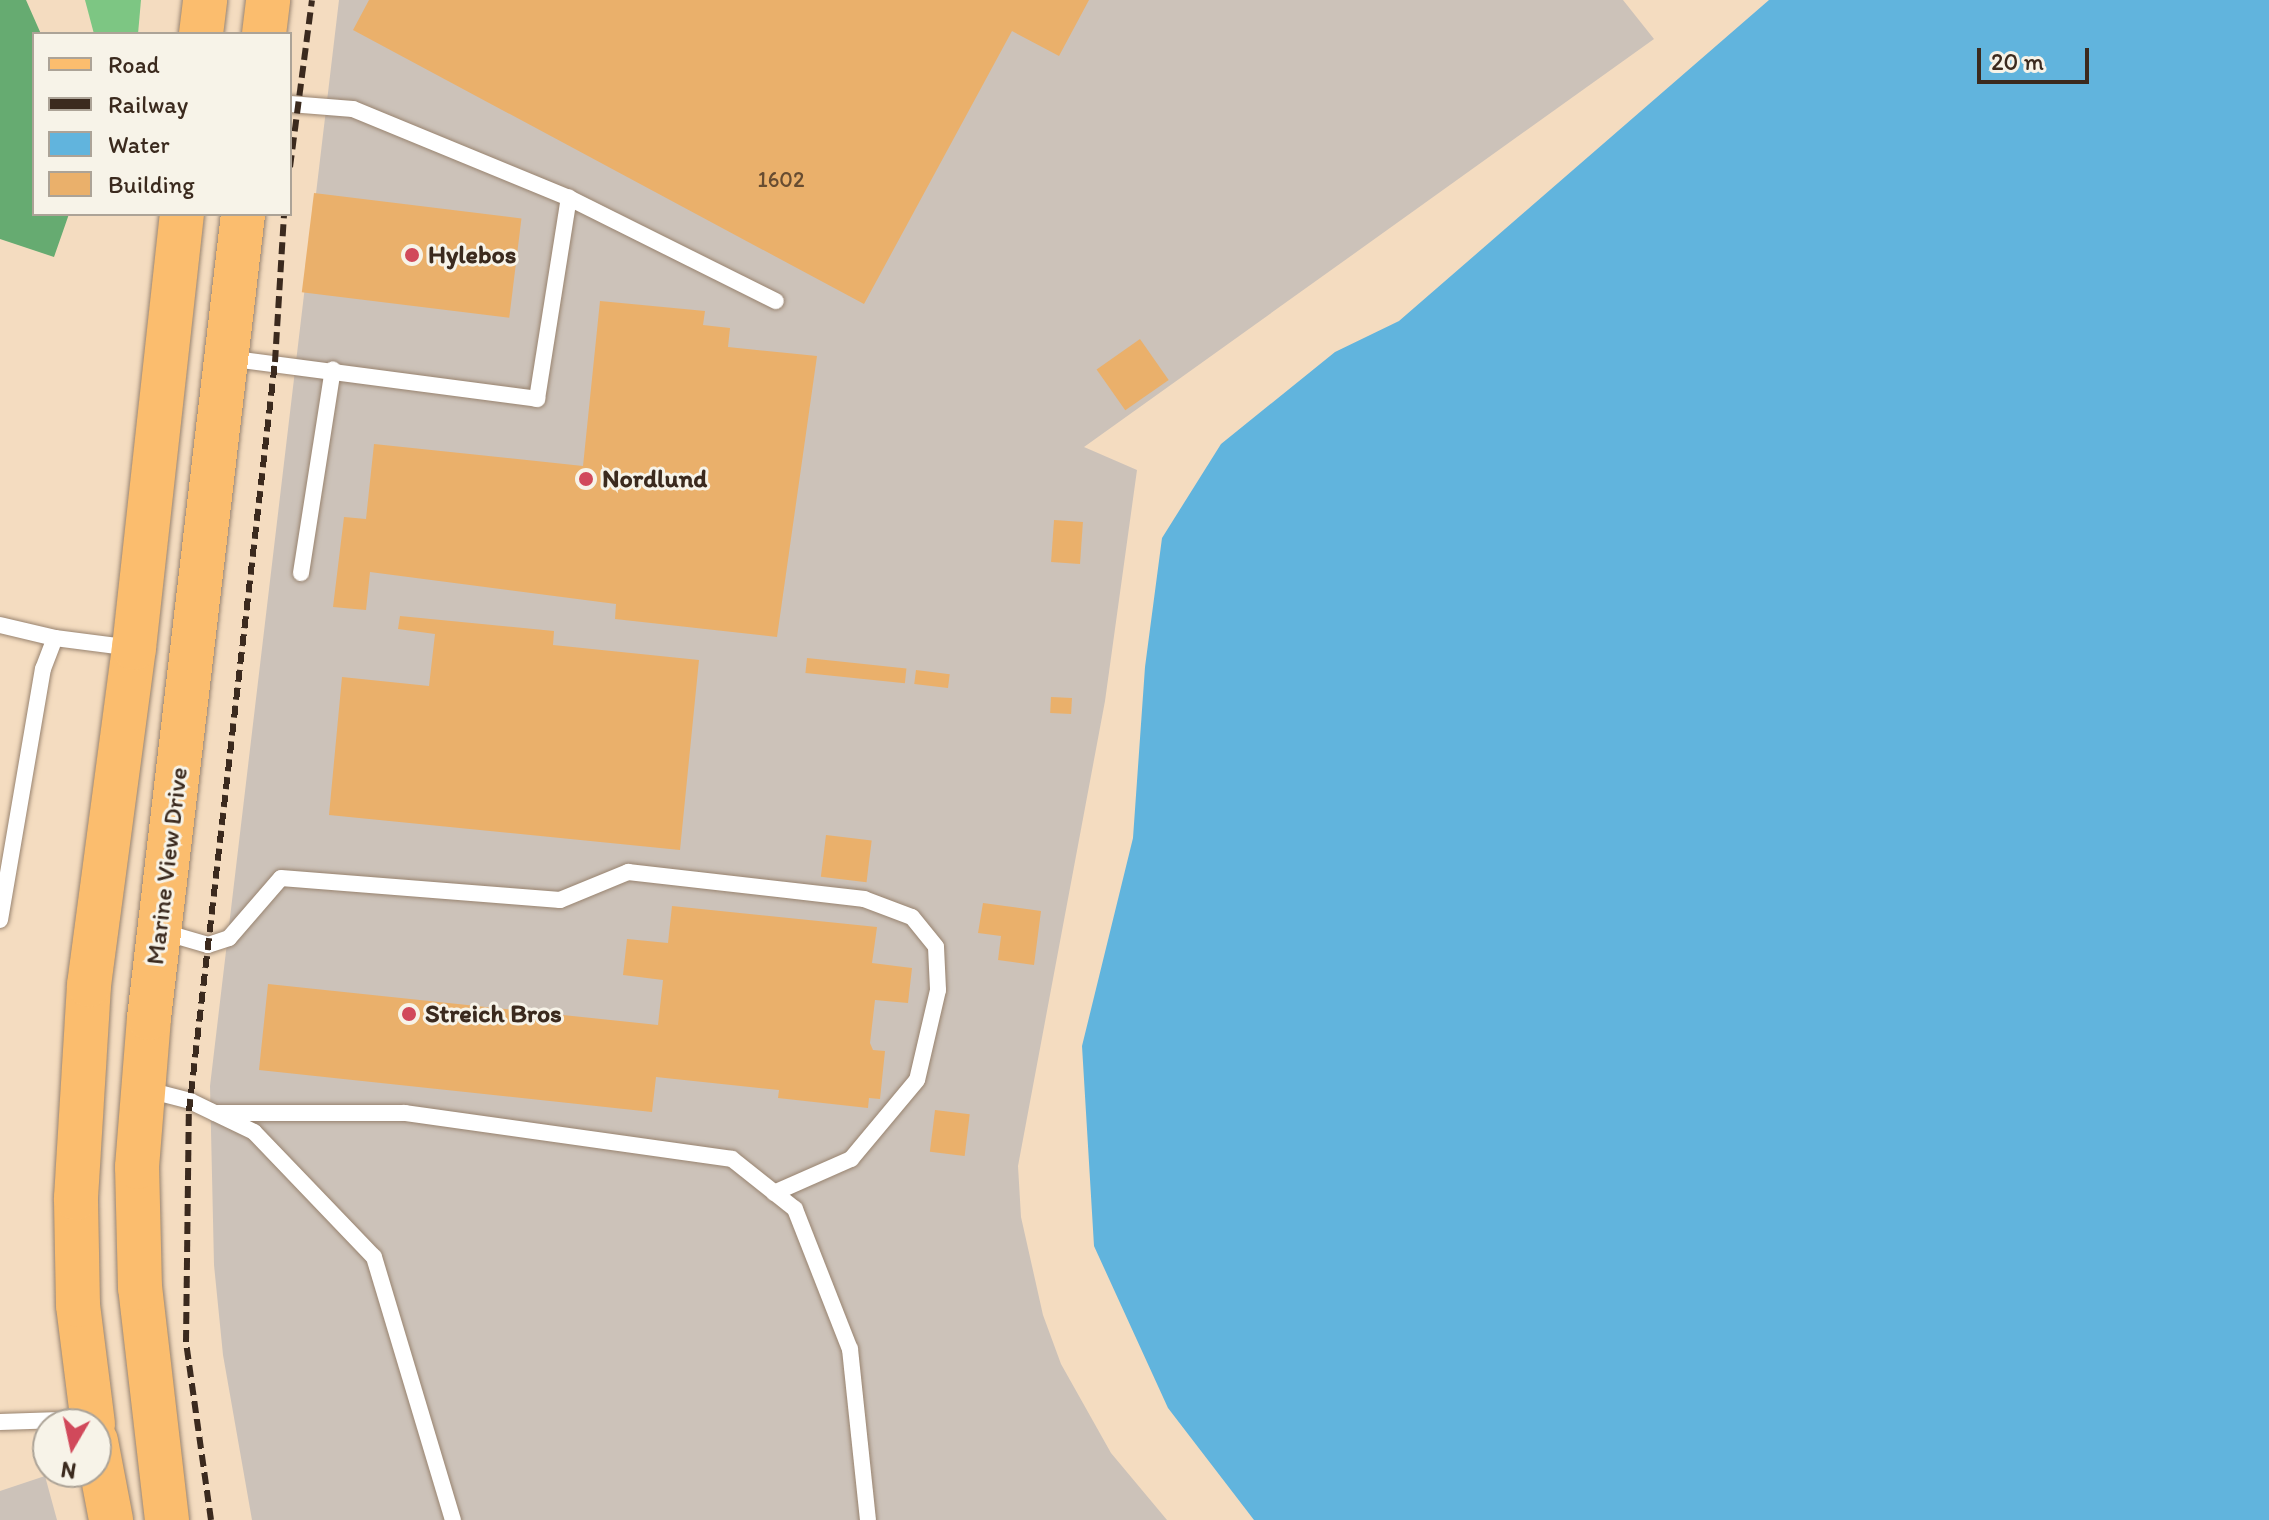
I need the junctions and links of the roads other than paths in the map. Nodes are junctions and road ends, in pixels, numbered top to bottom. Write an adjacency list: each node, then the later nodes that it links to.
1 (205, 0): 3 (main road)
2 (268, 0): 4 (main road)
3 (201, 32)
4 (264, 32)
5 (292, 104): 6 (lane)
6 (569, 198): 9 (lane); 11 (lane)
7 (182, 216): 15 (main road)
8 (243, 216): 10 (main road, Marine View Drive)
9 (776, 301)
10 (225, 357): 11 (lane); 17 (main road, Marine View Drive)
11 (333, 369): 12 (lane)
12 (301, 573)
13 (0, 625): 14 (lane)
14 (55, 638): 15 (lane); 16 (lane)
15 (134, 648): 21 (main road)
16 (1, 914)
17 (159, 930): 18 (main road, Marine View Drive); 20 (lane)
18 (142, 1088): 19 (lane); 26 (main road, Marine View Drive)
19 (215, 1113): 20 (lane); 27 (lane)
20 (774, 1193): 28 (lane)
21 (91, 1408)
22 (0, 1422): 23 (lane)
23 (32, 1424)
24 (105, 1488): 25 (main road)
25 (111, 1520)
26 (167, 1520)
27 (453, 1520)
28 (868, 1520)

